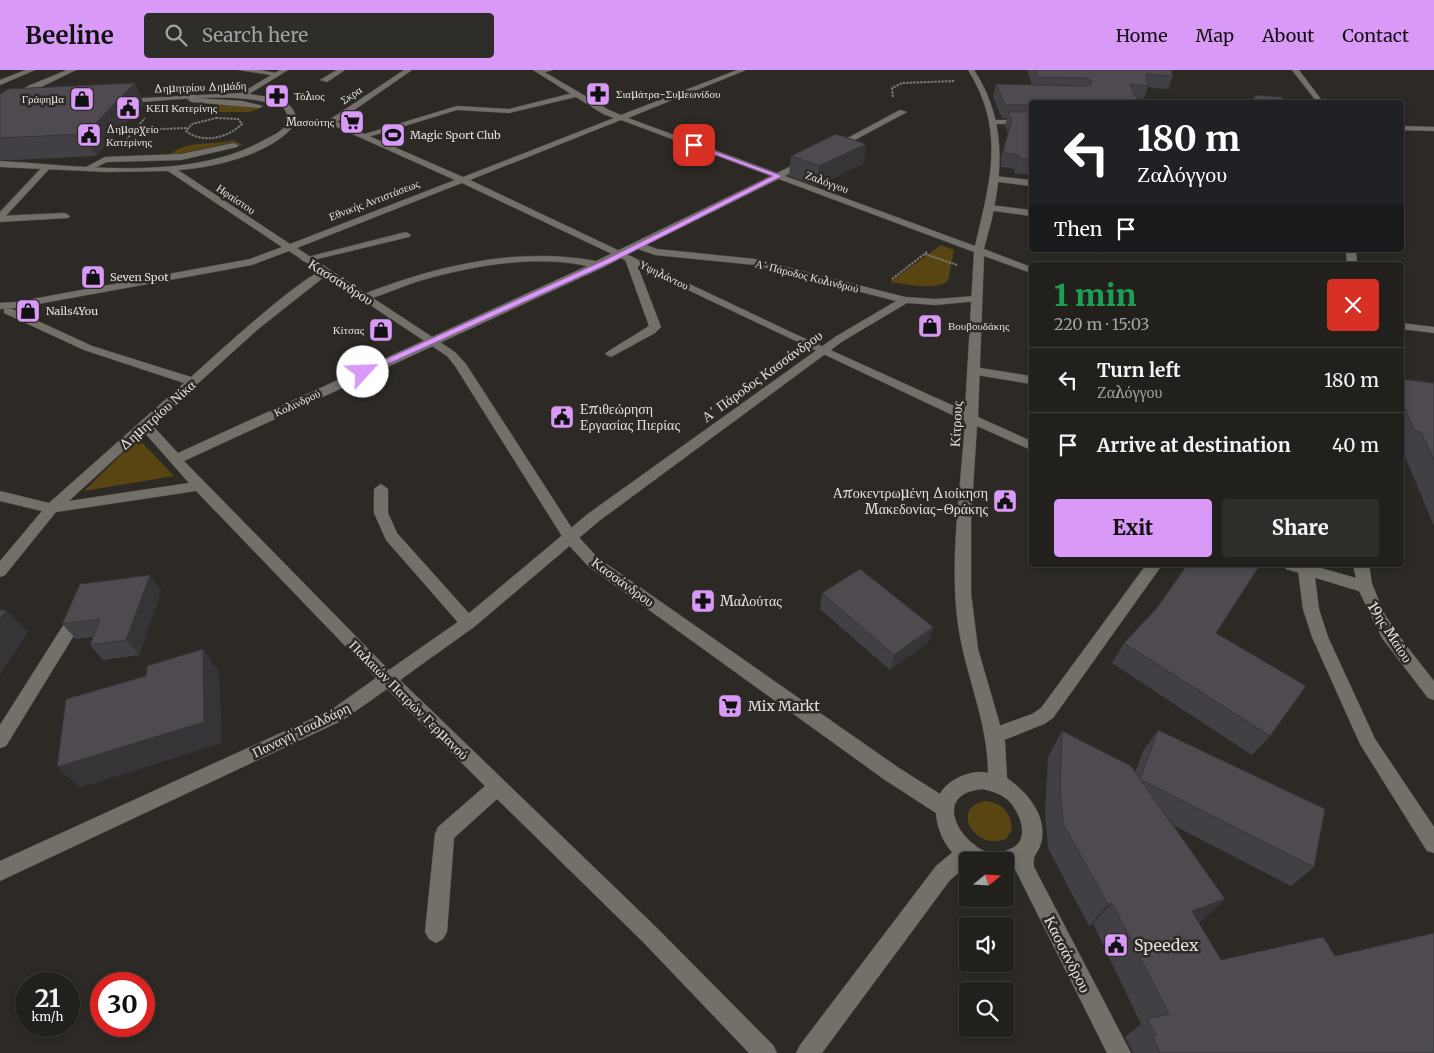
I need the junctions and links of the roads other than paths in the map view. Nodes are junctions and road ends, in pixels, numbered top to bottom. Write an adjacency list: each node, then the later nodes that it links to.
1 (32, 70): 14 (street)
2 (73, 70): 20 (street)
3 (242, 70): 12 (street)
4 (285, 70): 12 (street)
5 (342, 70): 13 (street)
6 (409, 70): 25 (street, Σκρα)
7 (550, 70): 11 (street)
8 (743, 70): 24 (street, Εθνικής Αντιστάσεως)
9 (971, 70): 26 (street, Κίτρους)
10 (1295, 70): 18 (street)
11 (539, 71): 15 (street, Ζαλόγγου)
12 (277, 74): 16 (street)
13 (324, 80)
14 (0, 83)
15 (577, 94): 24 (street, Ζαλόγγου); 31 (street)
16 (242, 96): 17 (street, Δημητρίου Δημάδη); 28 (street, Δημητρίου Δημάδη)
17 (193, 97): 19 (street, Δημητρίου Δημάδη); 22 (street)
18 (1318, 100)
19 (112, 101)
20 (0, 106): 21 (street)
21 (18, 106)
22 (259, 106)
23 (903, 112): 33 (street)
24 (622, 118): 39 (street, Ζαλόγγου); 40 (street, Εθνικής Αντιστάσεως)
25 (331, 122): 28 (street, Υψηλάντου); 31 (street, Υψηλάντου)
26 (993, 122): 27 (street); 41 (street, Κίτρους)
27 (1029, 122)
28 (292, 123): 38 (street)
29 (1404, 128): 30 (street)
30 (1434, 129)
31 (362, 136): 40 (street, Υψηλάντου)
32 (234, 145): 37 (street)
33 (823, 153)
34 (814, 158): 39 (street, Κολινδρού)
35 (0, 164): 36 (street)
36 (48, 166): 37 (street); 44 (street)
37 (88, 168): 38 (street)
38 (171, 169): 50 (street, Ηφαίστου)
39 (779, 176): 49 (street, Κολινδρού); 51 (street, Ζαλόγγου)
40 (462, 179): 50 (street, Εθνικής Αντιστάσεως); 52 (street, Υψηλάντου)
41 (994, 179): 42 (street); 43 (street, Κίτρους)
42 (1029, 183)
43 (990, 208): 45 (street); 51 (street, Κίτρους)
44 (4, 209): 47 (street)
45 (1029, 213)
46 (65, 216): 47 (street)
47 (0, 218)
48 (406, 234): 54 (street)
49 (639, 246): 52 (street, Κολινδρού); 59 (street, Α΄ Πάροδος Κολινδρού)
50 (288, 247): 53 (street, Εθνικής Αντιστάσεως); 54 (street, Κασσάνδρου)
51 (979, 251): 56 (street, Ζαλόγγου); 58 (street, Κίτρους)
52 (625, 257): 55 (street, Κολινδρού); 64 (street, Υψηλάντου); 65 (street)
53 (252, 262): 54 (street); 60 (street, Εθνικής Αντιστάσεως)
54 (316, 265): 57 (street, Κασσάνδρου); 68 (street, Δημητρίου Νίκα)
55 (600, 265): 57 (street); 63 (street, Κολινδρού)
56 (1029, 269)
57 (365, 296): 63 (street, Κασσάνδρου)
58 (975, 299): 59 (street, Α΄ Πάροδος Κολινδρού); 66 (street, Κίτρους)
59 (905, 300): 64 (street, Α΄ Πάροδος Κασσάνδρου)
60 (6, 309): 68 (street)
61 (1404, 326): 62 (street)
62 (1434, 330)
63 (433, 340): 72 (street, Κολινδρού); 77 (street, Κασσάνδρου)
64 (823, 350): 69 (street, Υψηλάντου); 77 (street, Α΄ Πάροδος Κασσάνδρου)
65 (611, 354)
66 (974, 371): 67 (street); 69 (street, Κίτρους)
67 (1029, 380)
68 (194, 382): 70 (street, Δημητρίου Νίκα)
69 (971, 418): 71 (street, Υψηλάντου); 87 (street, Κίτρους)
70 (145, 425): 72 (street, Παλαιών Πατρών Γερμανού); 76 (street, Δημητρίου Νίκα)
71 (1029, 445)
72 (177, 459): 73 (street, Παλαιών Πατρών Γερμανού)
73 (200, 486): 76 (street); 85 (street, Παλαιών Πατρών Γερμανού)
74 (381, 488): 83 (street)
75 (0, 496): 76 (street)
76 (52, 508): 81 (street, Δημητρίου Νίκα)
77 (570, 537): 83 (street, Παναγή Τσαλδάρη); 91 (street, Κασσάνδρου)
78 (1153, 567): 87 (street)
79 (1361, 567): 82 (street, 19ης Μαΐου)
80 (1298, 568): 82 (street); 92 (street)
81 (0, 571)
82 (1364, 586): 86 (street, 19ης Μαΐου)
83 (468, 624): 85 (street, Παναγή Τσαλδάρη)
84 (70, 628): 88 (street)
85 (388, 680): 90 (street, Παλαιών Πατρών Γερμανού); 97 (street, Παναγή Τσαλδάρη)
86 (1434, 693)
87 (994, 736): 89 (street, Κίτρους)
88 (0, 740)
89 (998, 784): 91 (street); 94 (street)
90 (497, 787): 98 (street); 99 (street, Παλαιών Πατρών Γερμανού)
91 (945, 808): 93 (street)
92 (1434, 844)
93 (968, 852)
94 (1014, 857)
95 (959, 859): 100 (street)
96 (1014, 859): 101 (street, Κασσάνδρου)
97 (0, 871)
98 (436, 932)
99 (765, 1053)
100 (808, 1053)
101 (1119, 1053)

